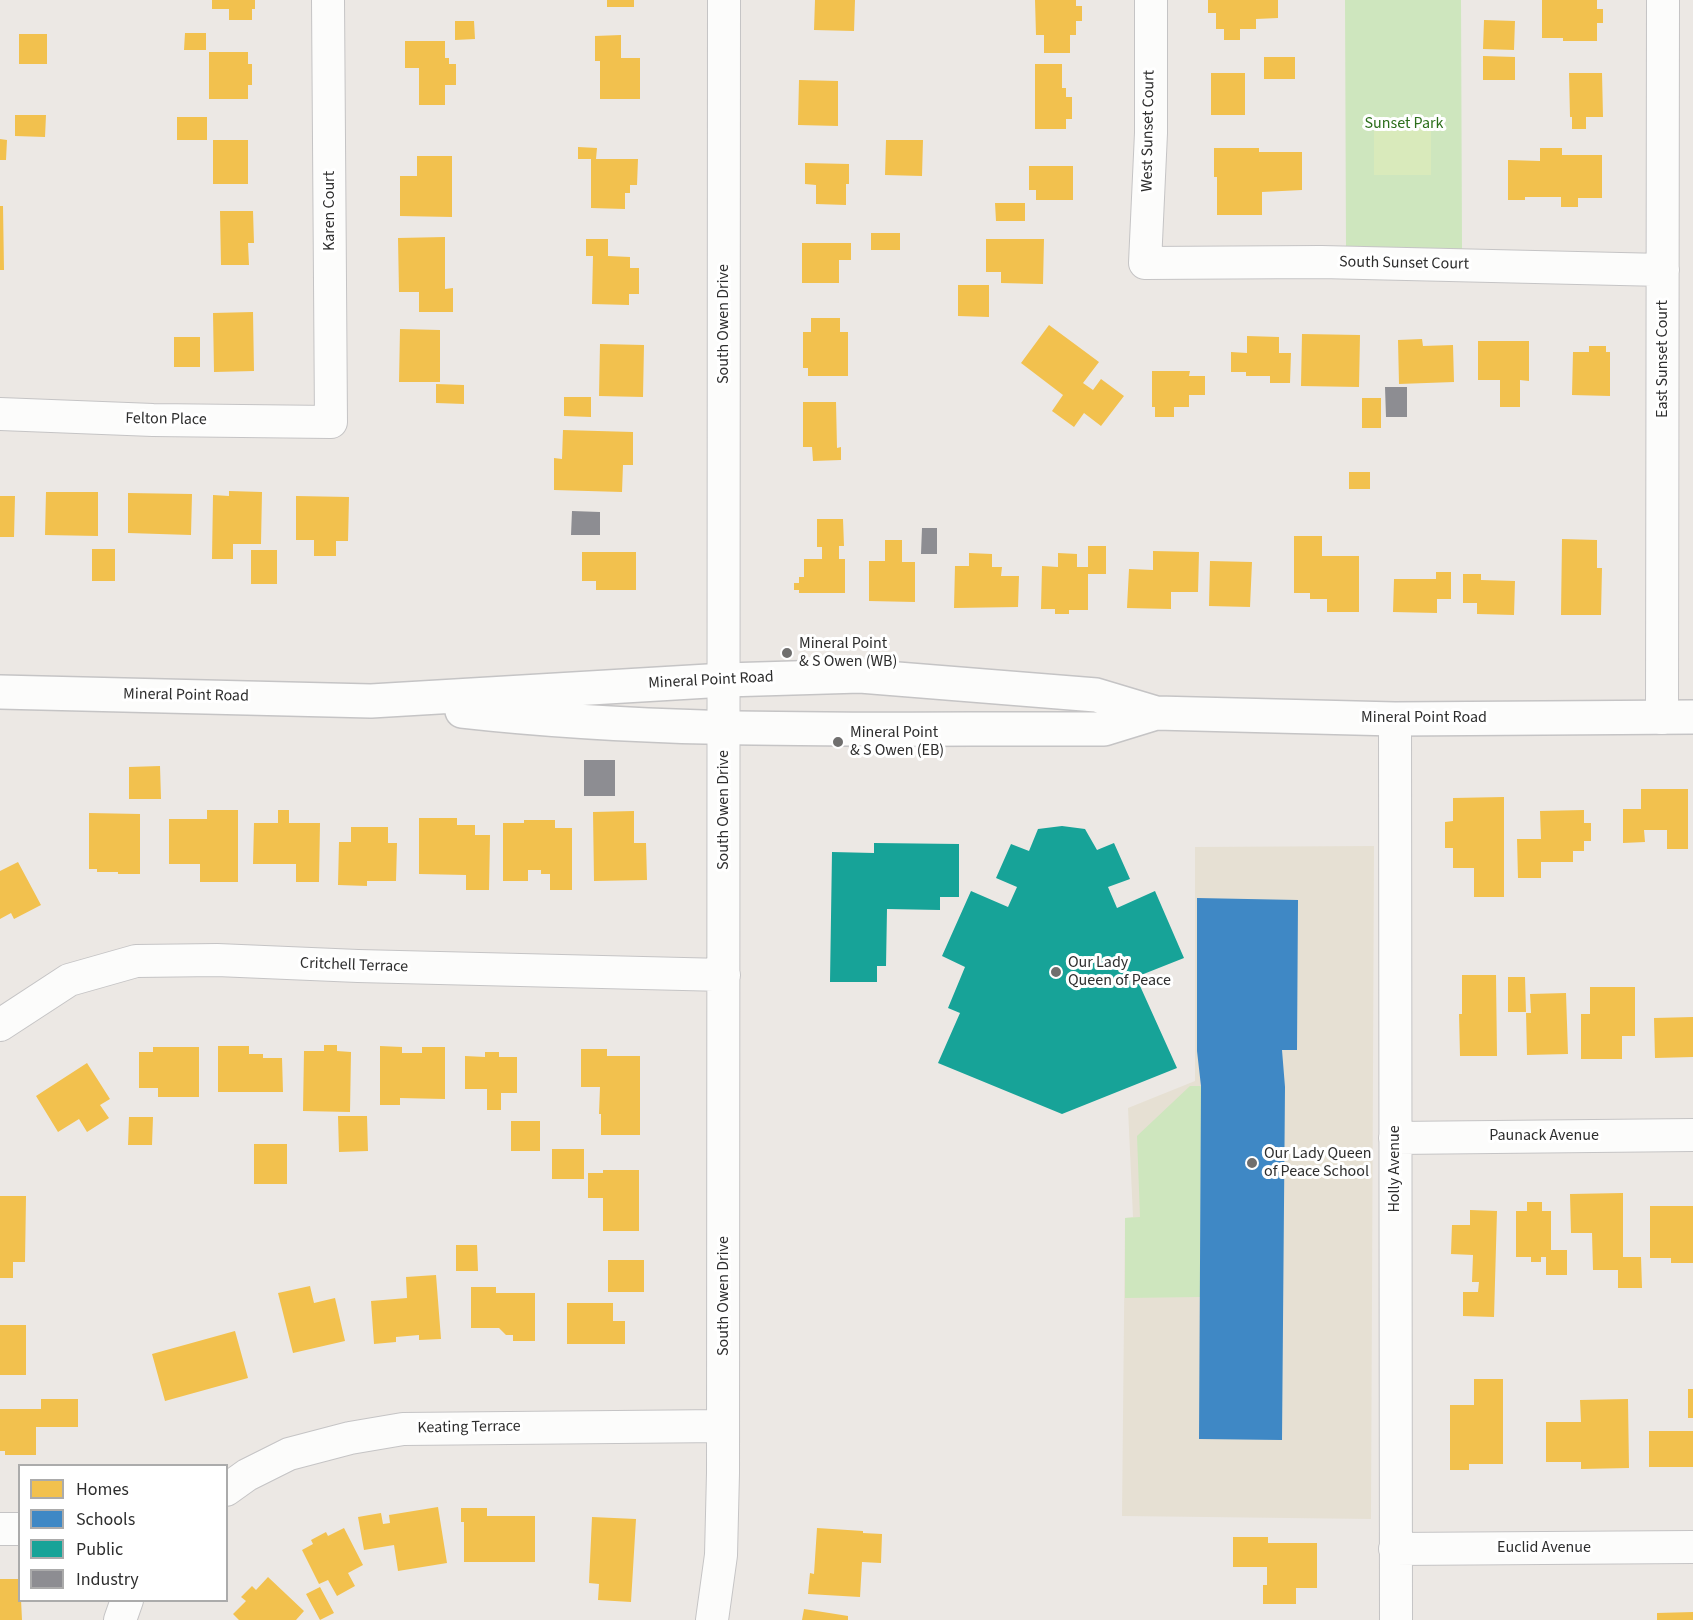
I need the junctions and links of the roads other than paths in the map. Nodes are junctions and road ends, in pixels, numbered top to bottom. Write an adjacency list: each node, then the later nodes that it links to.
1 (328, 0): 8 (street, Karen Court)
2 (724, 0): 9 (street, South Owen Drive)
3 (1151, 0): 5 (street, West Sunset Court)
4 (1663, 0): 6 (street, East Sunset Court)
5 (1145, 262): 6 (street, South Sunset Court)
6 (1663, 270): 13 (street, East Sunset Court)
7 (0, 414): 8 (street, Felton Place)
8 (331, 422)
9 (725, 680): 11 (main road, Mineral Point Road); 12 (main road, Mineral Point Road); 15 (street, South Owen Drive)
10 (0, 692): 11 (main road, Mineral Point Road)
11 (371, 701): 15 (main road, Mineral Point Road)
12 (1156, 713): 14 (main road, Mineral Point Road); 15 (main road, Mineral Point Road)
13 (1677, 717): 14 (main road, Mineral Point Road)
14 (1395, 719): 19 (street, Holly Avenue)
15 (725, 727): 16 (street, South Owen Drive)
16 (724, 975): 17 (street, Critchell Terrace); 20 (street, South Owen Drive)
17 (0, 1025)
18 (1693, 1136): 19 (street, Paunack Avenue)
19 (1395, 1138): 25 (street, Holly Avenue)
20 (723, 1426): 21 (street, Keating Terrace); 28 (street, South Owen Drive)
21 (228, 1489)
22 (0, 1529): 23 (street)
23 (18, 1529)
24 (1693, 1547): 25 (street, Euclid Avenue)
25 (1395, 1549): 29 (street, Holly Avenue)
26 (126, 1602): 27 (street)
27 (120, 1620)
28 (712, 1620)
29 (1396, 1620)

